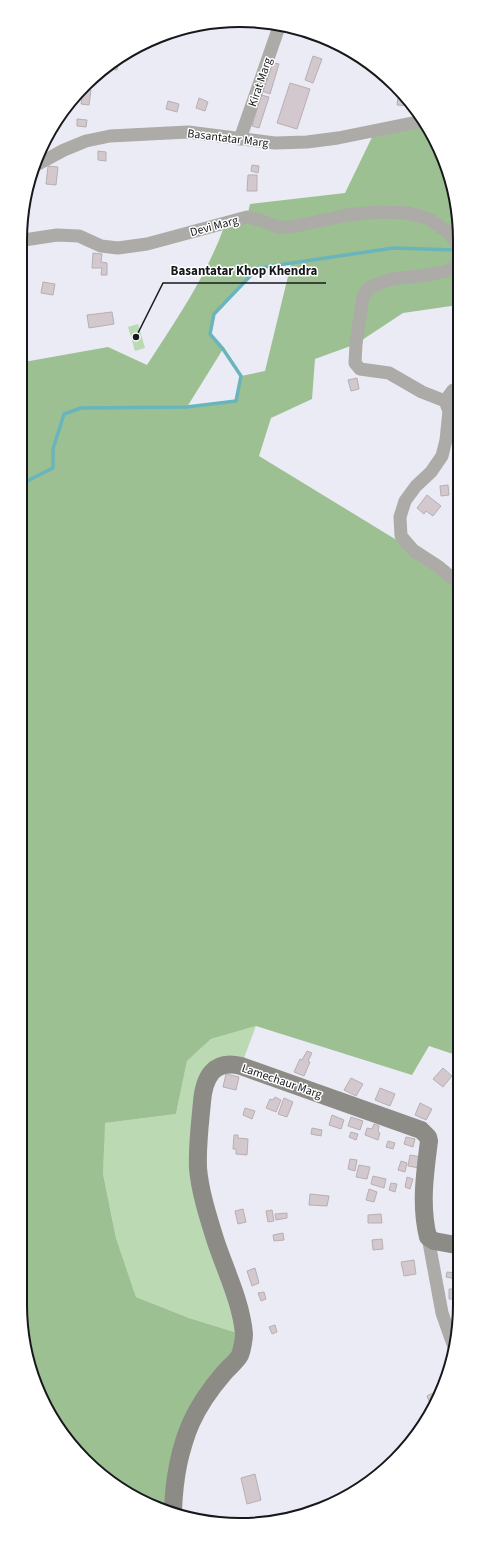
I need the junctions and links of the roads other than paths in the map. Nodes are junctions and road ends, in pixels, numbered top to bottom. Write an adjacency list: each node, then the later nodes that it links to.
1 (278, 30): 3 (street, Kirat Marg)
2 (417, 122): 3 (street, Basantatar Marg)
3 (240, 139): 4 (street, Basantatar Marg)
4 (42, 162)
5 (27, 239): 6 (street, Devi Marg)
6 (453, 239)
7 (453, 267): 9 (street)
8 (453, 390): 9 (street)
9 (445, 401): 10 (street)
10 (453, 579)
11 (428, 1237): 12 (street); 13 (street, Lamechaur Marg); 14 (street, Lamechaur Marg)
12 (453, 1244)
13 (450, 1337)
14 (172, 1507)

